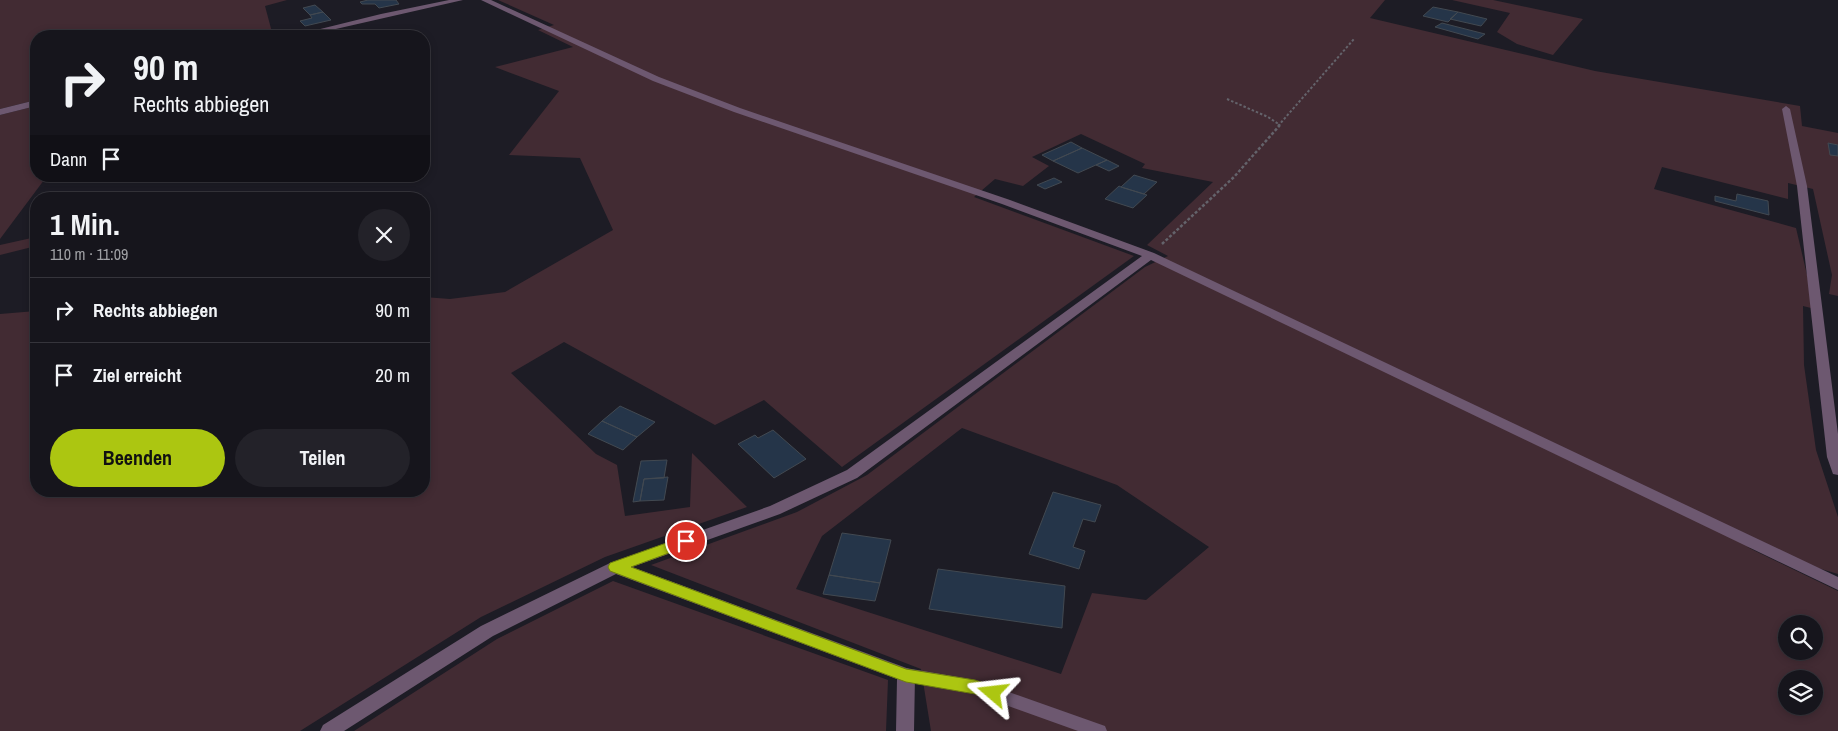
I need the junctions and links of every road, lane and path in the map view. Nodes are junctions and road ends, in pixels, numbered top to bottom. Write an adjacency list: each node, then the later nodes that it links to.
1 (459, 0): 3 (street)
2 (485, 0): 10 (street)
3 (322, 30)
4 (1354, 39): 9 (path)
5 (1227, 99): 9 (path)
6 (30, 104): 8 (street)
7 (1786, 109): 11 (street)
8 (0, 112)
9 (1280, 125): 10 (path)
10 (1150, 255): 12 (street); 13 (street)
11 (1838, 470)
12 (615, 567): 14 (street); 15 (street)
13 (1838, 584)
14 (906, 675): 16 (street); 17 (lane)
15 (330, 731)
16 (905, 731)
17 (1100, 731)

